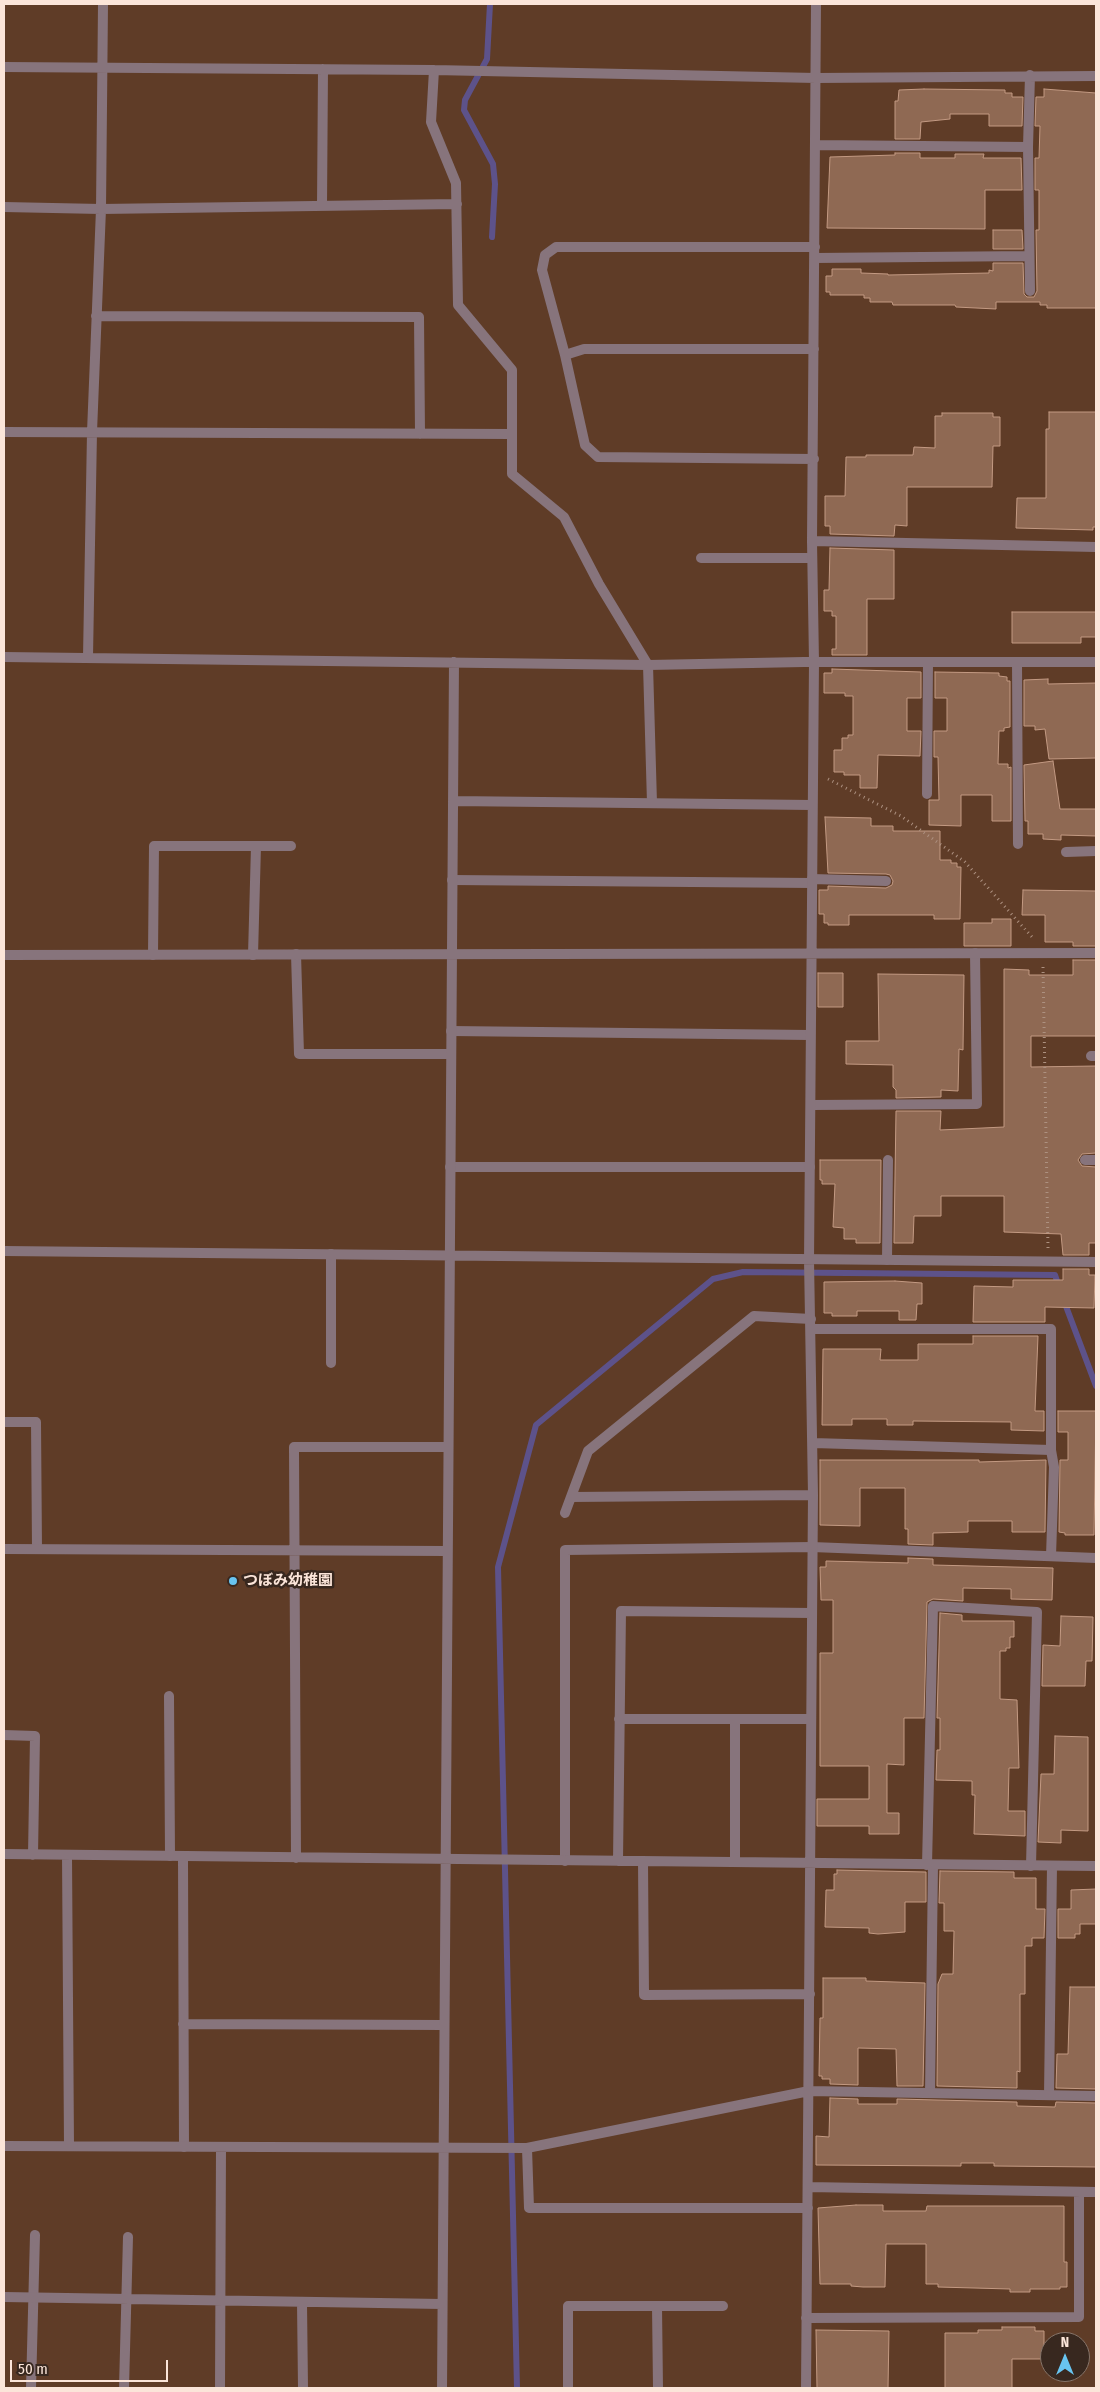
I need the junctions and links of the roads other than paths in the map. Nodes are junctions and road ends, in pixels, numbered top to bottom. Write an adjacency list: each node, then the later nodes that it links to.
1 (103, 4): 4 (street)
2 (816, 4): 9 (street)
3 (4, 67): 4 (street)
4 (103, 67): 5 (street); 15 (street)
5 (323, 69): 6 (street); 13 (street)
6 (434, 70): 9 (street); 12 (street)
7 (1030, 76): 8 (street); 9 (street); 11 (street)
8 (1096, 76)
9 (816, 78): 10 (street)
10 (816, 145): 11 (street); 16 (street)
11 (1028, 147): 17 (street)
12 (457, 204): 13 (street); 26 (street)
13 (322, 206): 15 (street)
14 (4, 207): 15 (street)
15 (101, 209): 20 (street)
16 (815, 247): 18 (street); 22 (street)
17 (1029, 256): 18 (street); 19 (street)
18 (815, 258): 21 (street)
19 (1030, 291)
20 (96, 316): 24 (street); 25 (street)
21 (814, 349): 22 (street); 27 (street)
22 (566, 355): 27 (street)
23 (4, 432): 24 (street)
24 (92, 432): 25 (street); 33 (street)
25 (420, 434): 26 (street)
26 (512, 434): 39 (street)
27 (814, 458): 28 (street)
28 (812, 541): 29 (street); 31 (street)
29 (1096, 547)
30 (701, 558): 31 (street)
31 (812, 558): 35 (street)
32 (4, 657): 33 (street)
33 (88, 657): 34 (street)
34 (454, 662): 39 (street); 41 (street)
35 (814, 662): 36 (street); 39 (street); 43 (street)
36 (928, 662): 37 (street); 40 (street)
37 (1017, 662): 38 (street); 44 (street)
38 (1096, 662)
39 (648, 665): 42 (street)
40 (927, 794)
41 (453, 801): 42 (street); 49 (street)
42 (652, 803): 43 (street)
43 (812, 804): 50 (street)
44 (1018, 844)
45 (256, 846): 46 (street); 58 (street); 59 (street)
46 (291, 846)
47 (1096, 851): 48 (street)
48 (1066, 852)
49 (452, 880): 50 (street); 56 (street)
50 (812, 881): 51 (street); 52 (street)
51 (886, 881)
52 (811, 953): 53 (street); 56 (street); 61 (street)
53 (975, 953): 54 (street); 63 (street)
54 (1096, 953)
55 (296, 954): 56 (street); 59 (street); 62 (street)
56 (452, 954): 60 (street)
57 (4, 955): 58 (street)
58 (153, 955): 59 (street)
59 (253, 955)
60 (451, 1031): 61 (street); 62 (street)
61 (810, 1035): 63 (street)
62 (451, 1054): 67 (street)
63 (811, 1105): 68 (street)
64 (888, 1160): 72 (street)
65 (1084, 1160): 66 (street)
66 (1096, 1160)
67 (450, 1167): 68 (street); 71 (street)
68 (810, 1167): 74 (street)
69 (4, 1252): 70 (street)
70 (330, 1254): 71 (street); 76 (street)
71 (449, 1254): 74 (street); 79 (street)
72 (888, 1260): 73 (street); 74 (street)
73 (1096, 1262)
74 (809, 1268): 75 (street)
75 (811, 1324): 78 (street); 80 (street); 82 (street)
76 (330, 1363)
77 (4, 1422): 86 (street)
78 (813, 1443): 80 (street); 81 (street)
79 (448, 1447): 87 (street); 88 (street)
80 (1051, 1450): 89 (street)
81 (813, 1495): 82 (street); 84 (street)
82 (572, 1497): 83 (street)
83 (566, 1513)
84 (812, 1547): 89 (street); 91 (street); 104 (street)
85 (4, 1549): 86 (street)
86 (37, 1549): 87 (street)
87 (294, 1551): 88 (street); 102 (street)
88 (447, 1551): 103 (street)
89 (1051, 1556): 90 (street)
90 (1096, 1558)
91 (812, 1613): 93 (street); 95 (street)
92 (168, 1696): 100 (street)
93 (619, 1719): 94 (street); 105 (street)
94 (735, 1719): 95 (street); 107 (street)
95 (811, 1719): 108 (street)
96 (4, 1735): 98 (street)
97 (4, 1854): 98 (street)
98 (33, 1855): 99 (street)
99 (67, 1855): 100 (street); 121 (street)
100 (170, 1856): 101 (street)
101 (183, 1856): 102 (street); 114 (street)
102 (296, 1858): 103 (street)
103 (446, 1859): 104 (street); 115 (street)
104 (565, 1861): 105 (street)
105 (618, 1861): 106 (street)
106 (643, 1861): 107 (street); 113 (street)
107 (735, 1862): 108 (street)
108 (810, 1864): 109 (street); 113 (street)
109 (930, 1865): 110 (street); 110 (street); 117 (street)
110 (1031, 1866): 111 (street)
111 (1052, 1866): 112 (street); 118 (street)
112 (1096, 1866)
113 (810, 1994): 116 (street)
114 (183, 2024): 115 (street); 122 (street)
115 (444, 2025): 124 (street)
116 (809, 2091): 117 (street); 125 (street); 126 (street)
117 (930, 2093): 118 (street)
118 (1049, 2095): 119 (street)
119 (1096, 2096)
120 (4, 2146): 121 (street)
121 (69, 2146): 122 (street)
122 (184, 2147): 123 (street)
123 (221, 2147): 124 (street); 135 (street)
124 (444, 2148): 125 (street); 137 (street)
125 (527, 2148): 129 (street)
126 (808, 2187): 127 (street); 129 (street)
127 (1078, 2192): 128 (street); 140 (street)
128 (1096, 2192)
129 (808, 2208): 140 (street)
130 (34, 2235): 133 (street)
131 (128, 2238): 134 (street)
132 (4, 2298): 133 (street)
133 (33, 2298): 134 (street); 141 (street)
134 (126, 2299): 135 (street); 142 (street)
135 (221, 2301): 136 (street); 143 (street)
136 (302, 2303): 137 (street); 144 (street)
137 (442, 2304): 145 (street)
138 (657, 2306): 139 (street); 146 (street); 147 (street)
139 (723, 2306)
140 (806, 2318): 148 (street)
141 (31, 2388)
142 (124, 2388)
143 (220, 2388)
144 (303, 2388)
145 (442, 2388)
146 (568, 2388)
147 (658, 2388)
148 (806, 2388)

